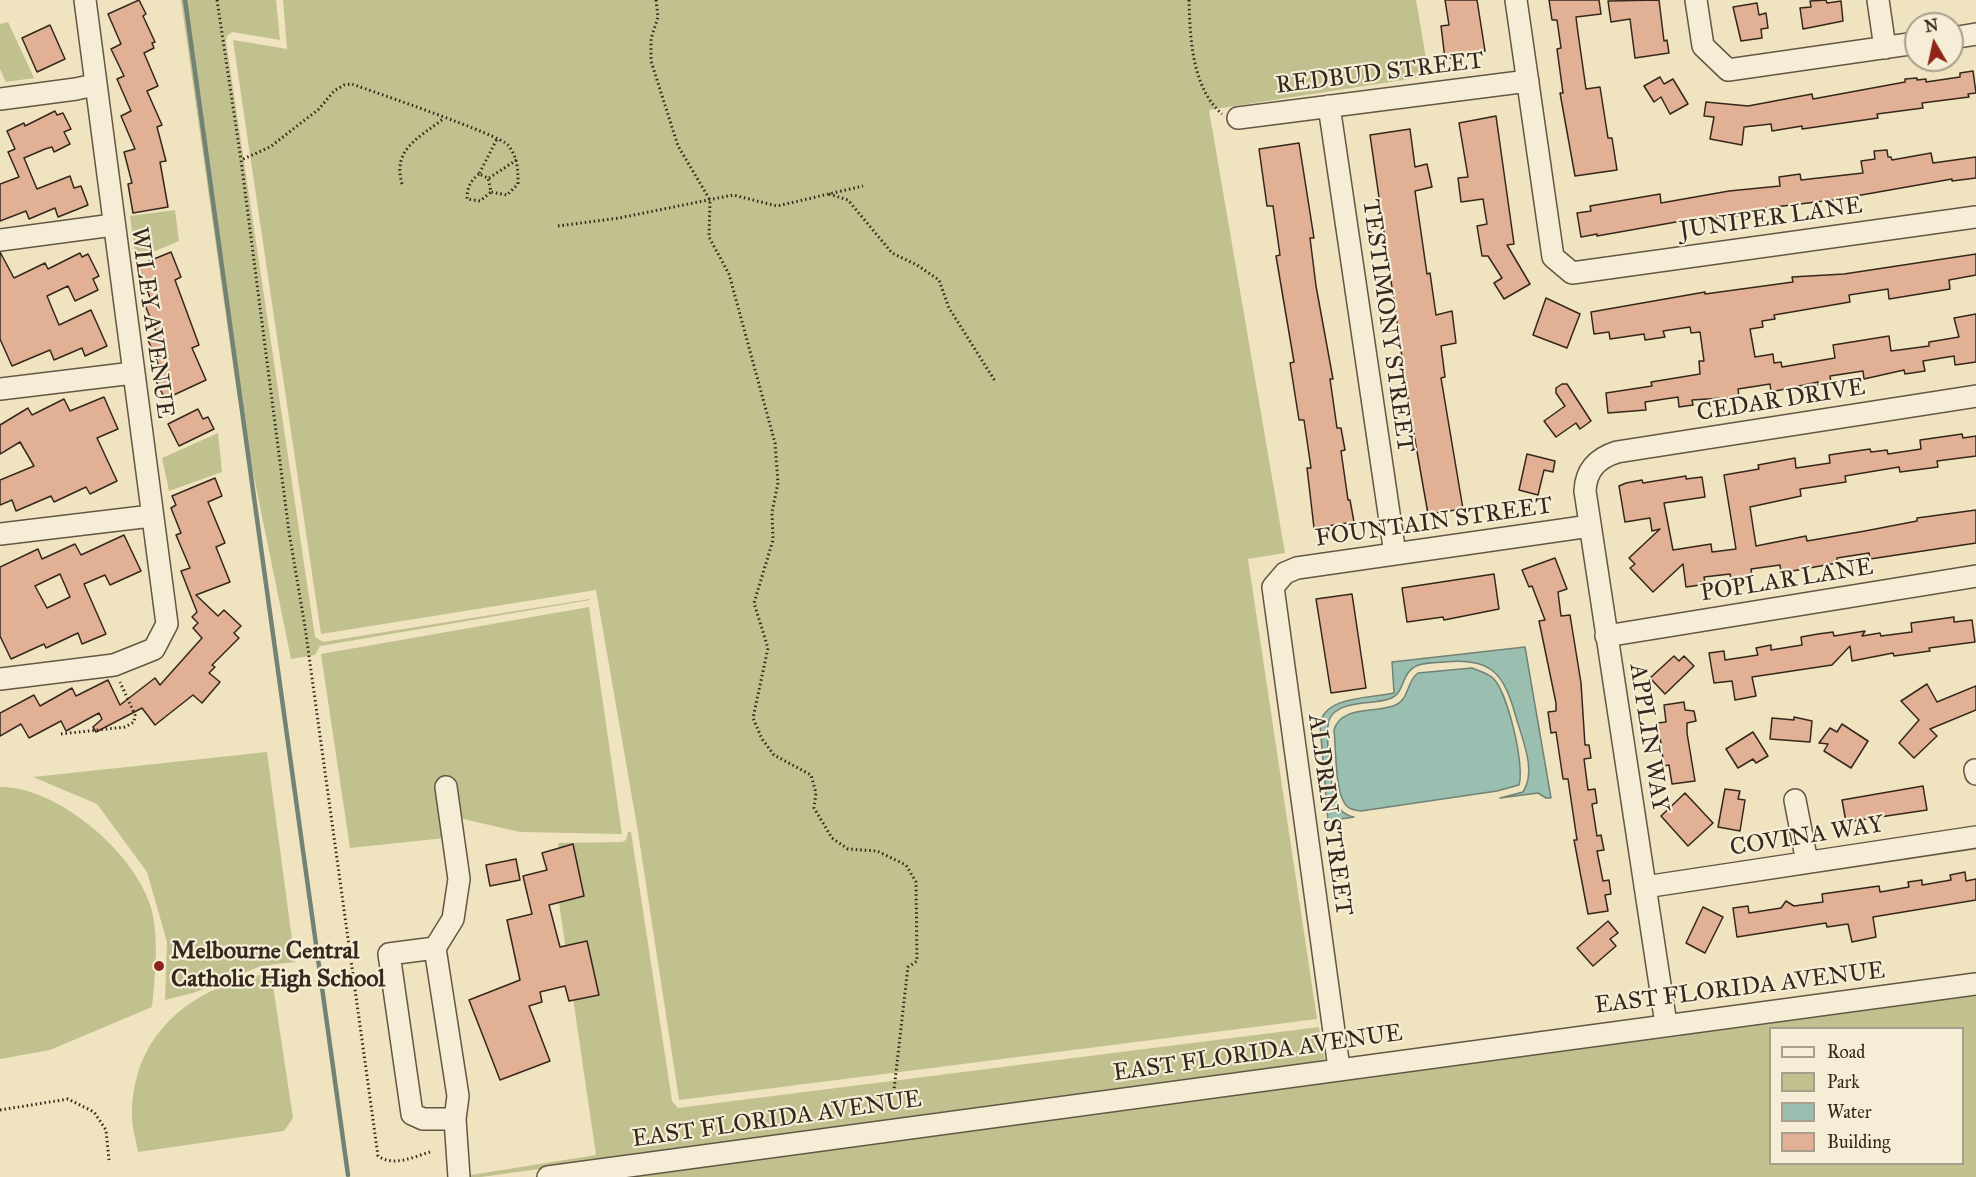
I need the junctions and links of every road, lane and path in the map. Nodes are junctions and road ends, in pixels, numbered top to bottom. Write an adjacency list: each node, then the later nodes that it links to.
1 (85, 0): 11 (street, WILEY AVENUE)
2 (218, 0): 18 (path)
3 (656, 0): 25 (path)
4 (1189, 0): 15 (path)
5 (1516, 0): 10 (street)
6 (1696, 0): 9 (street)
7 (1878, 0): 9 (street)
8 (1904, 46): 9 (street)
9 (1885, 48)
10 (1528, 81): 13 (street, REDBUD STREET); 26 (street, JUNIPER LANE)
11 (94, 84): 12 (street); 27 (street, WILEY AVENUE)
12 (0, 99)
13 (1329, 106): 15 (street, REDBUD STREET); 38 (street, TESTIMONY STREET)
14 (444, 118): 16 (path); 18 (path); 21 (path)
15 (1238, 118)
16 (497, 139): 17 (path); 19 (path)
17 (518, 159): 20 (path); 23 (path)
18 (241, 160): 57 (path)
19 (479, 174): 20 (path); 23 (path)
20 (488, 178): 23 (path)
21 (402, 184)
22 (863, 186): 24 (path)
23 (491, 192)
24 (828, 193): 25 (path); 31 (path)
25 (710, 200): 28 (path); 54 (path)
26 (1976, 217)
27 (113, 225): 29 (street); 30 (street, WILEY AVENUE)
28 (558, 226)
29 (0, 240)
30 (133, 373): 32 (street); 35 (street, WILEY AVENUE)
31 (995, 381)
32 (0, 389)
33 (1976, 396): 34 (street, CEDAR DRIVE)
34 (1596, 463): 36 (street, APPLIN WAY)
35 (151, 516): 37 (street); 43 (street, WILEY AVENUE)
36 (1590, 526): 38 (street, FOUNTAIN STREET); 41 (street, APPLIN WAY)
37 (0, 534)
38 (1395, 554): 39 (street, FOUNTAIN STREET)
39 (1285, 573): 53 (street, ALDRIN STREET)
40 (1976, 576): 41 (street, POPLAR LANE)
41 (1606, 636): 49 (street, APPLIN WAY)
42 (117, 675): 44 (path)
43 (0, 679)
44 (61, 734)
45 (446, 787): 50 (street)
46 (1795, 800): 48 (street)
47 (1976, 837): 48 (street, COVINA WAY)
48 (1807, 862): 49 (street, COVINA WAY)
49 (1645, 887): 52 (street, APPLIN WAY)
50 (435, 948): 56 (street); 56 (street)
51 (1976, 984): 52 (street, EAST FLORIDA AVENUE)
52 (1666, 1024): 53 (street, EAST FLORIDA AVENUE)
53 (1340, 1068): 60 (street, EAST FLORIDA AVENUE)
54 (894, 1090)
55 (0, 1110): 58 (path)
56 (455, 1119): 59 (street)
57 (430, 1152)
58 (109, 1160)
59 (459, 1177)
60 (548, 1177)

